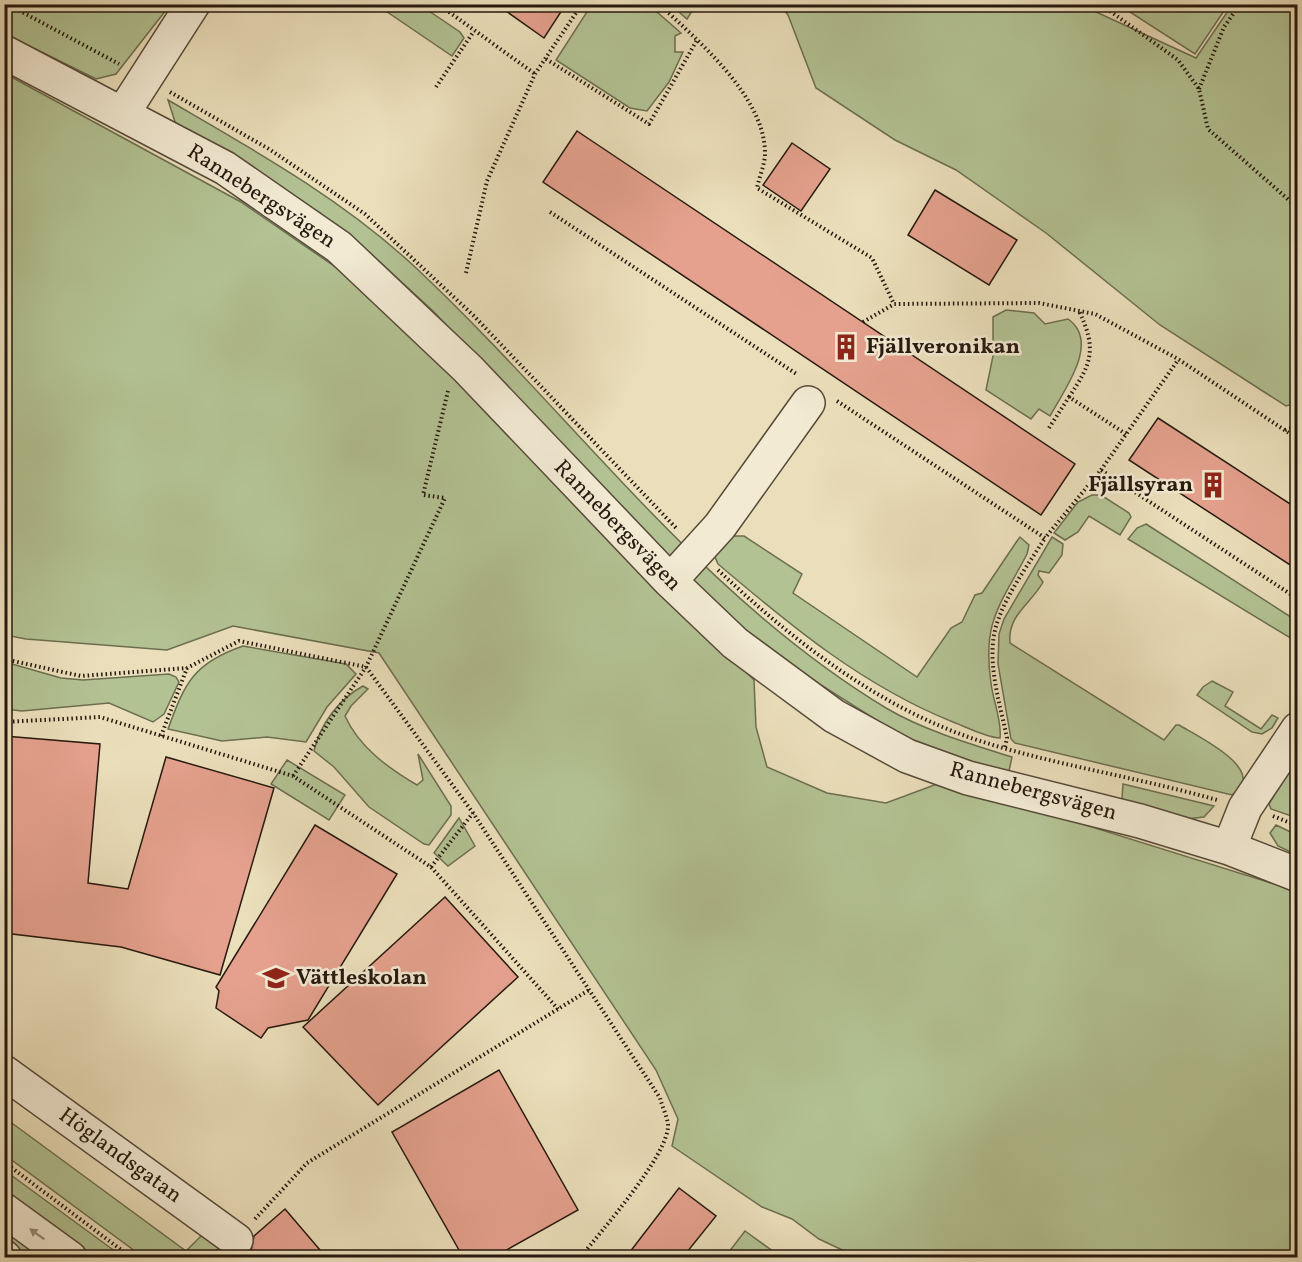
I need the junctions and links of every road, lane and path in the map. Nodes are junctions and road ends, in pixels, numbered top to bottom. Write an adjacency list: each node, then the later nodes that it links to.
1 (7, 4): 13 (path)
2 (193, 4): 13 (street)
3 (438, 4): 8 (path)
4 (582, 4): 11 (path)
5 (659, 4): 9 (path)
6 (1240, 4): 15 (path)
7 (1110, 10): 15 (path)
8 (474, 30): 12 (path); 14 (path)
9 (697, 39): 11 (path); 20 (path)
10 (4, 52): 16 (street, Rannebergsvägen)
11 (546, 59): 12 (path)
12 (534, 74): 19 (path)
13 (144, 78): 16 (street); 34 (path)
14 (436, 87)
15 (1199, 88): 17 (path)
16 (123, 114): 35 (street, Rannebergsvägen)
17 (1298, 208)
18 (550, 212): 25 (path)
19 (466, 273)
20 (894, 304): 21 (path); 22 (path)
21 (1079, 311): 23 (path); 26 (path)
22 (863, 322)
23 (1178, 359): 29 (path); 30 (path)
24 (448, 391): 38 (path)
25 (813, 392): 33 (path); 34 (street)
26 (1069, 397): 28 (path); 30 (path)
27 (1298, 426): 29 (path)
28 (1049, 428)
29 (1285, 430): 31 (path)
30 (1126, 434): 32 (path)
31 (1298, 439)
32 (1101, 470): 33 (path); 36 (path)
33 (1045, 538): 43 (path)
34 (698, 552): 35 (street); 43 (path)
35 (670, 581): 48 (street, Rannebergsvägen)
36 (1298, 599)
37 (4, 659): 39 (path)
38 (366, 667): 39 (path); 44 (path); 46 (path)
39 (187, 668): 42 (path)
40 (4, 722): 42 (path)
41 (1298, 729): 45 (street)
42 (161, 736): 44 (path)
43 (1005, 747): 45 (path)
44 (293, 776): 49 (path)
45 (1245, 808): 47 (path); 48 (street)
46 (473, 813): 49 (path); 51 (path)
47 (1298, 826)
48 (1229, 848): 50 (street, Rannebergsvägen)
49 (431, 867): 52 (path)
50 (1298, 875)
51 (589, 990): 52 (path); 59 (path)
52 (558, 1009): 56 (path)
53 (4, 1072): 56 (street, Höglandsgatan)
54 (4, 1162): 58 (path)
55 (4, 1210): 57 (street, one-way to 55)
56 (236, 1239)
57 (70, 1257)
58 (132, 1257)
59 (580, 1257)

